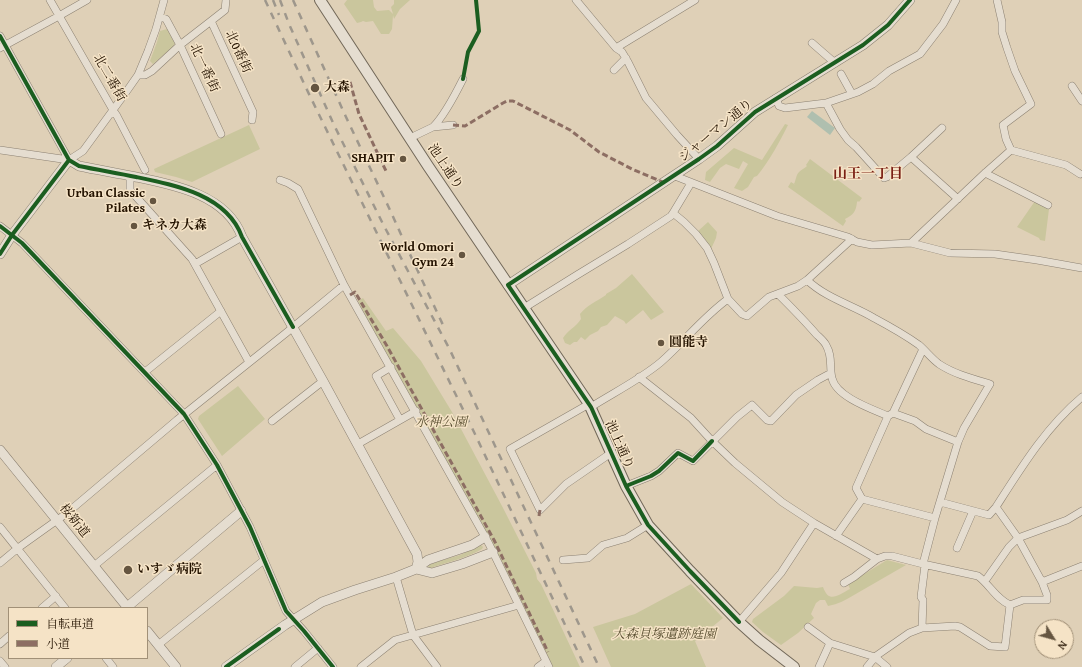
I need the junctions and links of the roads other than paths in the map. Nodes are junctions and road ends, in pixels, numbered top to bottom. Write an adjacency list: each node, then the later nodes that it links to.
1 (50, 0): 11 (street, 北二番街)
2 (87, 0): 11 (street)
3 (164, 0): 12 (street)
4 (226, 0): 13 (street, 北0番街)
5 (320, 0): 36 (main road, 池上通り)
6 (576, 0): 18 (street)
7 (695, 0): 18 (street)
8 (910, 0): 20 (street, ジャーマン通り)
9 (956, 0): 26 (street)
10 (997, 0): 38 (street)
11 (59, 16): 17 (street); 30 (street, 北二番街)
12 (160, 17): 16 (street, 北一番街); 23 (street)
13 (211, 21): 16 (street); 31 (street, 北0番街)
14 (0, 36): 17 (street)
15 (812, 43): 20 (street)
16 (180, 45): 23 (street); 35 (street, 北一番街)
17 (3, 46): 41 (street)
18 (616, 48): 19 (street)
19 (626, 58): 21 (street); 40 (street)
20 (835, 63): 27 (street, ジャーマン通り)
21 (614, 70)
22 (841, 74): 26 (street)
23 (138, 75): 30 (street)
24 (463, 78): 33 (street)
25 (1072, 86): 28 (street)
26 (852, 94): 29 (street)
27 (776, 98): 29 (street); 40 (street, ジャーマン通り)
28 (1082, 101)
29 (826, 103): 39 (street)
30 (113, 110): 41 (street); 42 (street, 北二番街)
31 (252, 120)
32 (453, 125): 33 (street)
33 (433, 126): 36 (street)
34 (942, 128): 39 (street)
35 (221, 134)
36 (410, 138): 62 (main road, 池上通り)
37 (0, 150): 41 (street)
38 (1011, 150): 43 (street); 44 (street)
39 (911, 157): 49 (street)
40 (699, 159): 46 (street, ジャーマン通り)
41 (69, 160): 45 (street); 53 (street)
42 (145, 170)
43 (985, 174): 49 (street); 50 (street)
44 (1080, 174)
45 (130, 176): 54 (street); 58 (street)
46 (674, 176): 48 (street); 62 (street, ジャーマン通り)
47 (280, 180): 61 (street)
48 (691, 183): 51 (street); 55 (street)
49 (958, 199): 56 (street)
50 (1048, 205)
51 (673, 214): 64 (street); 65 (street)
52 (0, 226): 53 (street)
53 (12, 235): 57 (street); 71 (street)
54 (242, 237): 58 (street); 67 (street)
55 (852, 239): 56 (street); 60 (street)
56 (911, 243): 59 (street)
57 (0, 254)
58 (195, 264): 66 (street)
59 (1082, 268)
60 (807, 280): 63 (street); 68 (street)
61 (344, 284): 67 (street); 70 (street)
62 (508, 285): 65 (main road, 池上通り)
63 (778, 294): 64 (street); 72 (street)
64 (728, 299): 73 (street)
65 (524, 308): 76 (main road, 池上通り)
66 (221, 311): 69 (street); 71 (street)
67 (293, 327): 69 (street); 74 (street)
68 (923, 349): 79 (street); 83 (street)
69 (249, 362): 78 (street)
70 (391, 367): 77 (street); 80 (street)
71 (145, 372): 78 (street)
72 (831, 373): 79 (street); 82 (street)
73 (639, 377): 76 (street); 82 (street)
74 (323, 381): 81 (street); 84 (street)
75 (1082, 397): 91 (street)
76 (590, 406): 86 (main road, 池上通り); 86 (street)
77 (416, 411): 80 (street); 101 (street)
78 (184, 414): 87 (street); 96 (street)
79 (891, 414): 83 (street); 89 (street)
80 (400, 420): 84 (street)
81 (272, 421)
82 (712, 442): 88 (street); 97 (street)
83 (958, 442): 90 (street)
84 (358, 444): 113 (street)
85 (0, 450): 96 (street, 桜新道)
86 (611, 453): 88 (main road, 池上通り)
87 (217, 465): 92 (street); 111 (street)
88 (626, 486): 98 (main road, 池上通り)
89 (862, 499): 95 (street); 100 (street)
90 (940, 502): 93 (street); 95 (street)
91 (996, 507): 93 (street); 102 (street)
92 (242, 511): 107 (street); 124 (street)
93 (973, 511): 104 (street)
94 (1082, 511): 102 (street)
95 (935, 518): 110 (street)
96 (57, 520): 103 (street); 111 (street, 桜新道)
97 (814, 523): 100 (street); 126 (street)
98 (648, 525): 108 (street); 126 (main road, 池上通り)
99 (0, 527): 103 (street)
100 (836, 536): 106 (street)
101 (485, 537): 105 (street); 113 (street)
102 (1018, 538): 115 (street); 116 (street)
103 (18, 548): 109 (street); 118 (street)
104 (957, 548)
105 (493, 552): 113 (street); 119 (street)
106 (878, 559): 110 (street); 117 (street)
107 (264, 560): 125 (street); 134 (street)
108 (563, 560)
109 (0, 563)
110 (924, 565): 115 (street); 128 (street)
111 (94, 566): 123 (street, 桜新道)
112 (1082, 566): 116 (street)
113 (416, 569): 114 (street)
114 (396, 577): 125 (street); 130 (street)
115 (985, 581): 120 (street)
116 (1042, 582): 120 (street)
117 (844, 583)
118 (56, 596): 121 (street); 122 (street)
119 (519, 605): 130 (street); 140 (street)
120 (1010, 605): 128 (street)
121 (43, 607)
122 (64, 607)
123 (126, 607)
124 (128, 607)
125 (294, 619): 135 (street); 145 (street)
126 (739, 622): 151 (main road, 池上通り)
127 (808, 627): 132 (street)
128 (922, 628): 136 (street)
129 (148, 632): 134 (street)
130 (413, 635): 148 (street); 149 (street)
131 (8, 637): 133 (street)
132 (830, 643): 136 (street); 152 (street)
133 (0, 644)
134 (158, 645): 144 (street)
135 (318, 648): 146 (street); 147 (street)
136 (875, 658): 153 (street); 154 (street)
137 (66, 659): 142 (street)
138 (107, 659): 143 (street)
139 (0, 661): 141 (street)
140 (547, 664): 150 (street)
141 (5, 667)
142 (56, 667)
143 (113, 667)
144 (176, 667)
145 (226, 667)
146 (295, 667)
147 (333, 667)
148 (361, 667)
149 (437, 667)
150 (538, 667)
151 (794, 667)
152 (820, 667)
153 (867, 667)
154 (887, 667)

